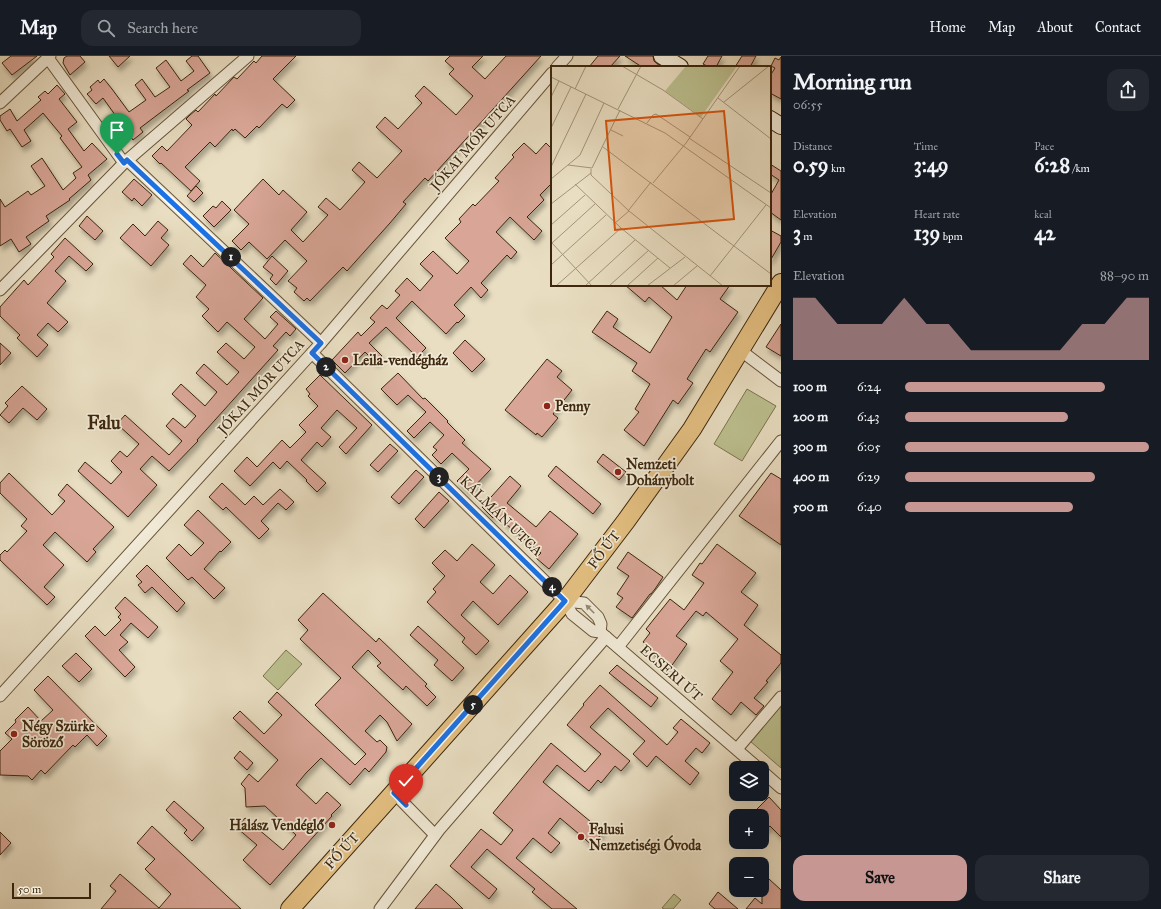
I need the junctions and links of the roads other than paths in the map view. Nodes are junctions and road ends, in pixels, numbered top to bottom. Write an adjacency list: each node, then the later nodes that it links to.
1 (248, 56): 11 (street)
2 (567, 56): 5 (street)
3 (662, 56): 6 (main road)
4 (49, 57): 8 (street); 11 (street)
5 (558, 66)
6 (678, 66)
7 (551, 74): 14 (street, JÓKAI MÓR UTCA)
8 (2, 95)
9 (771, 121): 10 (main road)
10 (781, 126)
11 (126, 161): 13 (street); 14 (street)
12 (781, 283): 15 (main road, FŐ ÚT)
13 (0, 290)
14 (321, 343): 16 (street, JÓKAI MÓR UTCA)
15 (740, 350): 17 (street); 19 (main road, FŐ ÚT)
16 (312, 353): 19 (street, KÁLMÁN UTCA); 22 (street, JÓKAI MÓR UTCA)
17 (781, 381)
18 (781, 441): 21 (street)
19 (565, 601): 20 (street, ECSERI ÚT); 20 (street, one-way to 19); 28 (main road, FŐ ÚT)
20 (603, 635): 21 (street, ECSERI ÚT); 29 (street)
21 (618, 647): 24 (street, ECSERI ÚT)
22 (0, 696)
23 (781, 697): 24 (street)
24 (737, 749): 25 (street, ECSERI ÚT)
25 (750, 761)
26 (769, 777): 27 (street)
27 (781, 788)
28 (394, 793): 29 (street); 30 (main road, FŐ ÚT)
29 (435, 835): 31 (street)
30 (290, 909)
31 (380, 909)

